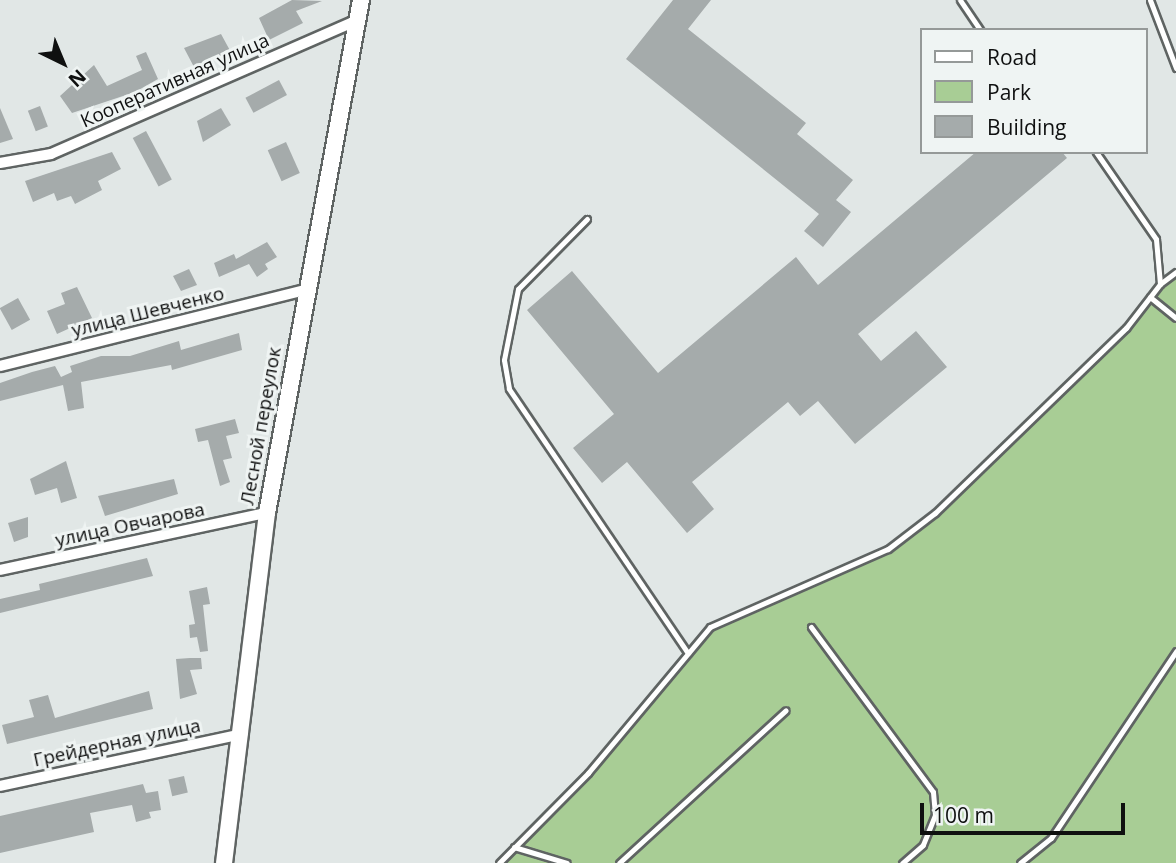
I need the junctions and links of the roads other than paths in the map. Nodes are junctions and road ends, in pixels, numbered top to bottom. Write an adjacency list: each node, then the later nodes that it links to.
1 (361, 0): 4 (main road, Лесной переулок)
2 (960, 0): 5 (lane)
3 (1150, 0): 6 (lane)
4 (360, 19): 8 (street, Кооперативная улица); 12 (main road, Лесной переулок)
5 (979, 28)
6 (1176, 68)
7 (1097, 154): 11 (lane)
8 (0, 163)
9 (587, 219): 20 (lane)
10 (1176, 272): 11 (lane)
11 (1160, 284): 13 (lane)
12 (305, 290): 15 (street, улица Шевченко); 16 (main road, Лесной переулок)
13 (1150, 297): 14 (lane); 20 (lane)
14 (1176, 318)
15 (0, 366)
16 (267, 513): 17 (street, улица Овчарова); 22 (main road, Лесной переулок)
17 (0, 570)
18 (811, 627): 29 (lane)
19 (1176, 651): 30 (lane)
20 (688, 653): 24 (lane)
21 (786, 710): 28 (lane)
22 (242, 734): 23 (street, Грейдерная улица); 25 (main road, Лесной переулок)
23 (0, 786)
24 (514, 847): 26 (lane); 27 (lane)
25 (224, 863)
26 (499, 863)
27 (567, 863)
28 (618, 863)
29 (902, 863)
30 (1020, 863)

